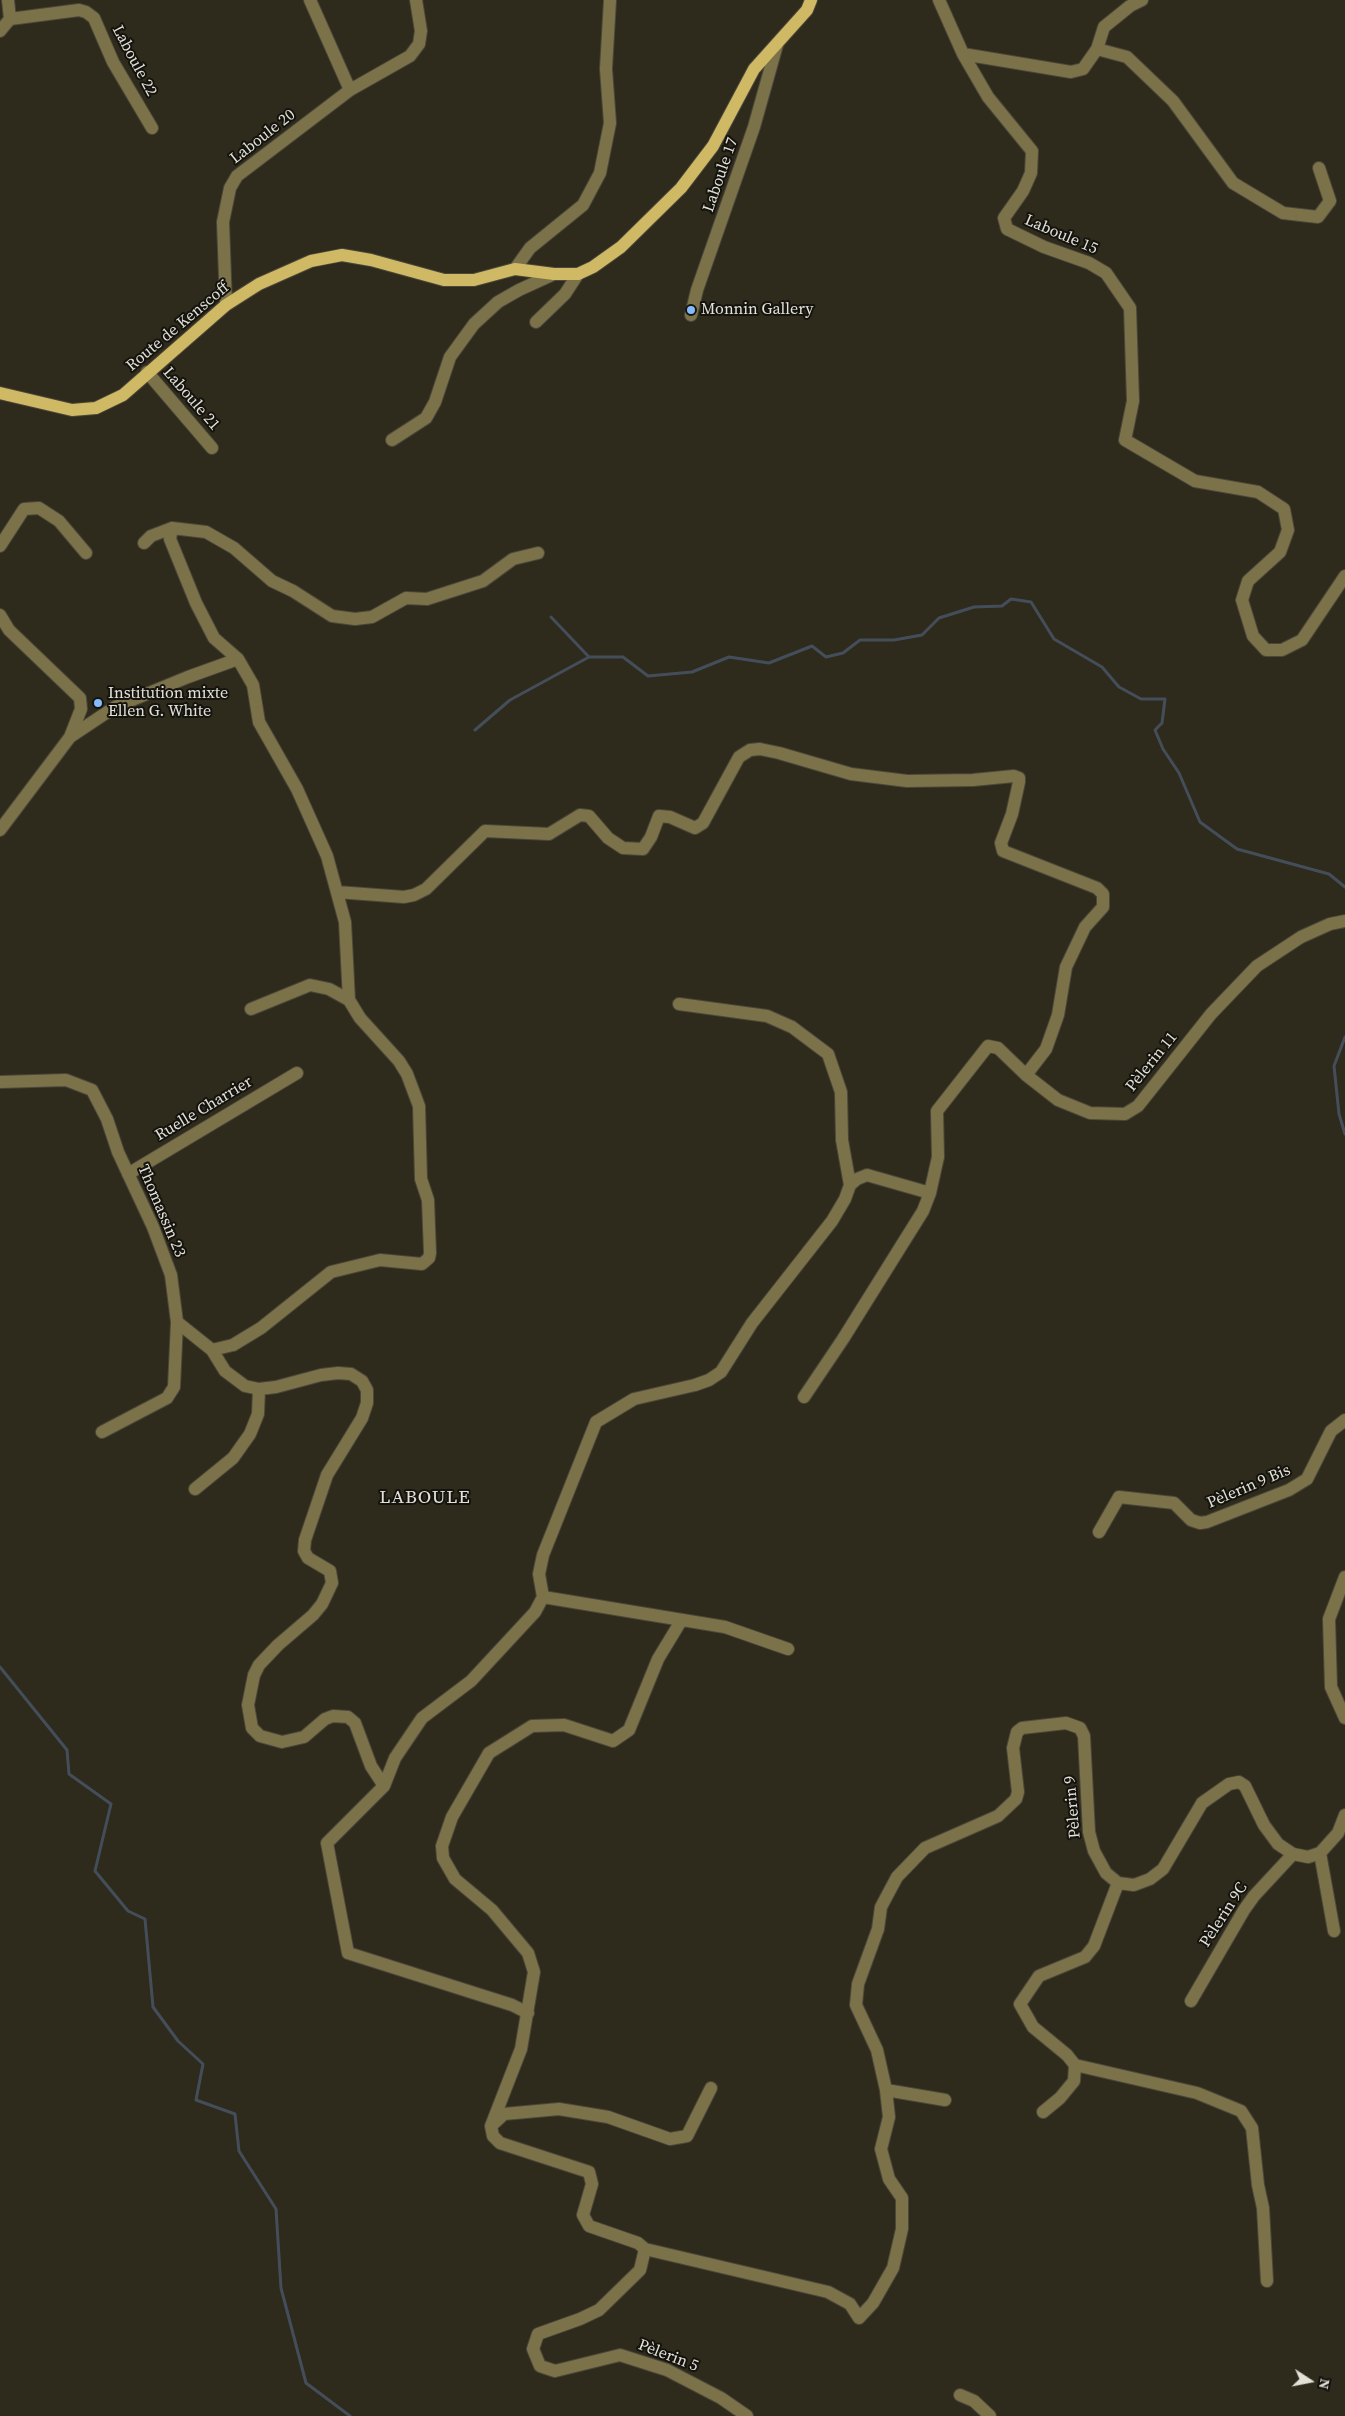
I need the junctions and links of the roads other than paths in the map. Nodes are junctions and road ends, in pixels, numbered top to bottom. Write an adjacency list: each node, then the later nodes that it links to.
1 (8, 0): 9 (street)
2 (310, 0): 14 (street)
3 (416, 0): 14 (street, Laboule 20)
4 (610, 0): 17 (street)
5 (811, 0): 11 (main road, Route de Kenscoff)
6 (939, 0): 13 (street, Laboule 15)
7 (1142, 0): 8 (street)
8 (1126, 3): 12 (street)
9 (10, 19): 10 (street); 15 (street, Laboule 22)
10 (0, 31)
11 (778, 44): 19 (main road, Route de Kenscoff); 21 (street, Laboule 17)
12 (1097, 50): 13 (street); 16 (street)
13 (963, 54): 32 (street, Laboule 15)
14 (350, 90): 20 (street, Laboule 20)
15 (152, 128)
16 (1319, 168)
17 (515, 269): 18 (main road, Route de Kenscoff); 20 (main road, Route de Kenscoff)
18 (554, 274): 19 (main road, Route de Kenscoff); 25 (street)
19 (578, 274): 22 (street)
20 (226, 305): 23 (main road, Route de Kenscoff)
21 (691, 315)
22 (536, 322)
23 (147, 372): 24 (main road, Route de Kenscoff); 26 (street, Laboule 21)
24 (0, 393)
25 (392, 440)
26 (212, 448)
27 (172, 528): 28 (street); 31 (street); 34 (street)
28 (144, 543)
29 (0, 546): 30 (street)
30 (86, 553)
31 (538, 553)
32 (1345, 576)
33 (0, 615): 35 (street)
34 (238, 659): 35 (street); 37 (street)
35 (70, 737): 36 (street)
36 (0, 830)
37 (336, 892): 39 (street); 43 (street)
38 (1345, 921): 43 (street, Pèlerin 11)
39 (349, 1000): 41 (street); 49 (street)
40 (680, 1004): 46 (street)
41 (252, 1009)
42 (297, 1073): 45 (street, Ruelle Charrier)
43 (1026, 1075): 47 (street, Pèlerin 11)
44 (0, 1082): 45 (street, Thomassin 23)
45 (128, 1174): 48 (street, Thomassin 23)
46 (850, 1185): 47 (street); 57 (street)
47 (930, 1193): 51 (street)
48 (177, 1322): 49 (street); 53 (street, Thomassin 23)
49 (212, 1350): 50 (street)
50 (259, 1389): 54 (street); 61 (street)
51 (804, 1397)
52 (1345, 1420): 55 (street, Pèlerin 9 Bis)
53 (102, 1432)
54 (195, 1489)
55 (1099, 1532)
56 (1345, 1577): 60 (street)
57 (543, 1597): 58 (street); 61 (street)
58 (681, 1621): 59 (street); 68 (street)
59 (788, 1649)
60 (1345, 1718)
61 (384, 1786): 68 (street)
62 (1345, 1815): 63 (street)
63 (1320, 1853): 64 (street); 66 (street)
64 (1293, 1854): 65 (street); 67 (street, Pèlerin 9C)
65 (1118, 1883): 69 (street); 71 (street, Pèlerin 9)
66 (1334, 1931)
67 (1191, 2001)
68 (528, 2013): 74 (street)
69 (1075, 2065): 73 (street); 76 (street)
70 (711, 2088): 74 (street)
71 (886, 2090): 72 (street); 75 (street)
72 (945, 2100)
73 (1043, 2112)
74 (491, 2126): 75 (street)
75 (645, 2249): 78 (street, Pèlerin 5)
76 (1267, 2281)
77 (960, 2395): 79 (street)
78 (747, 2416)
79 (990, 2416)

